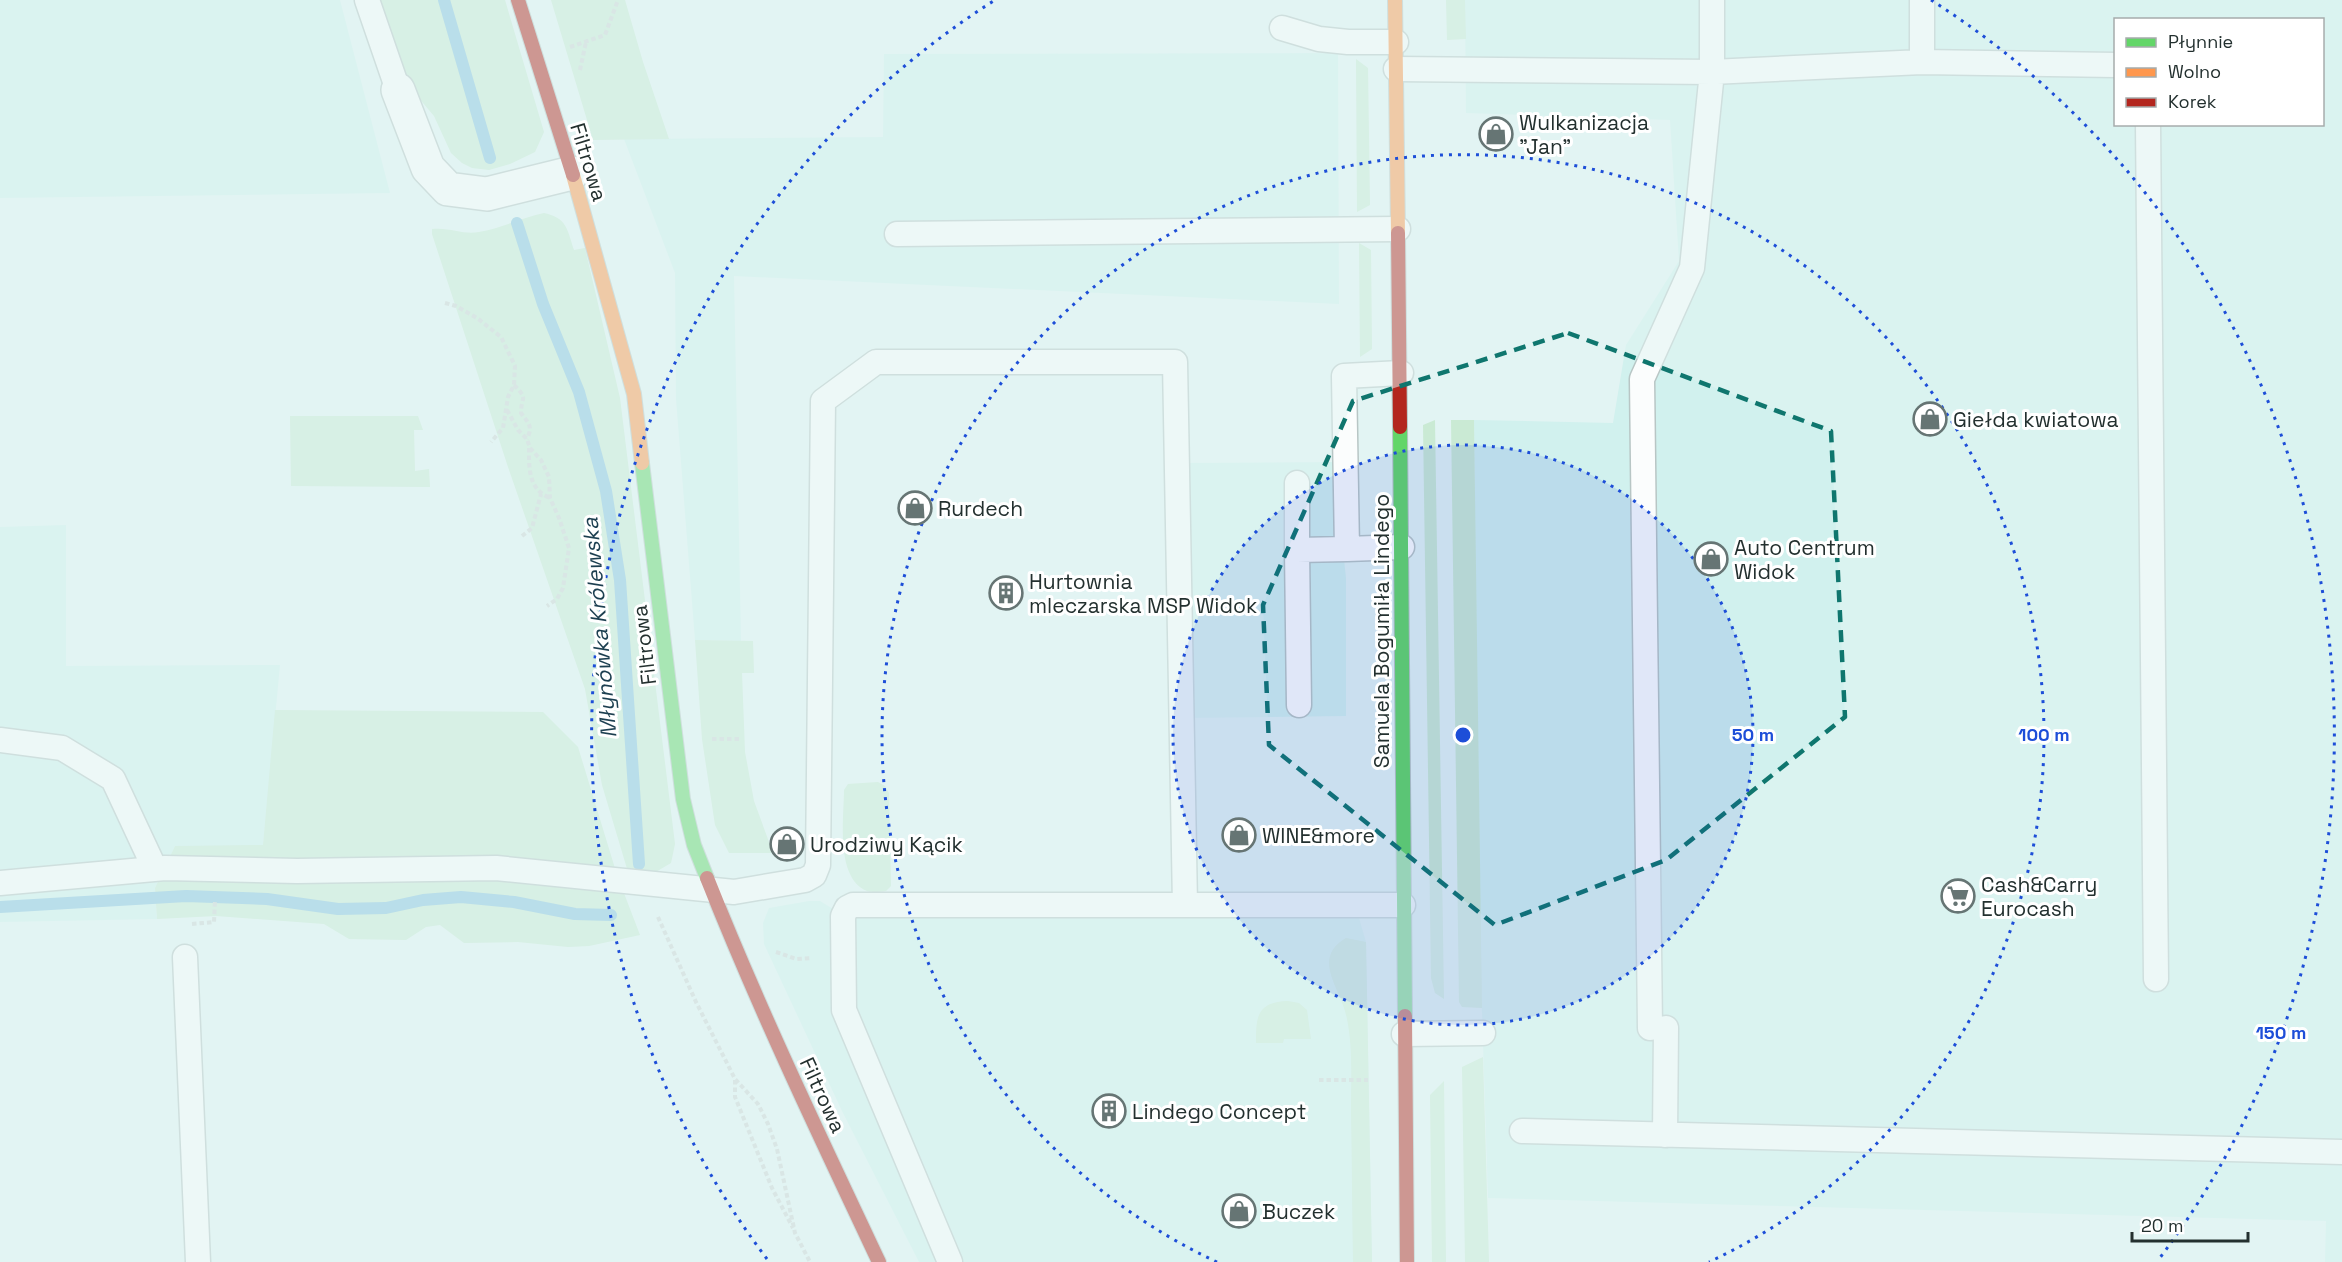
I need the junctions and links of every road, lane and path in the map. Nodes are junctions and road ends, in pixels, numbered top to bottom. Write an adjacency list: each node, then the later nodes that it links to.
1 (367, 0): 14 (lane)
2 (518, 0): 16 (street, Filtrowa)
3 (618, 0): 9 (path)
4 (1395, 0): 8 (street, Samuela Bogumiła Lindego)
5 (1712, 0): 13 (lane)
6 (1922, 0): 10 (lane)
7 (1282, 28): 8 (lane)
8 (1396, 42): 12 (street, Samuela Bogumiła Lindego)
9 (577, 45)
10 (1922, 62): 11 (lane); 13 (lane)
11 (2114, 65)
12 (1396, 69): 13 (lane); 17 (street, Samuela Bogumiła Lindego)
13 (1712, 72): 56 (lane)
14 (398, 90): 16 (street)
15 (2148, 126): 49 (lane)
16 (572, 172): 41 (street, Filtrowa)
17 (1398, 229): 18 (lane); 20 (street, Samuela Bogumiła Lindego)
18 (897, 234)
19 (445, 303): 21 (path)
20 (1401, 373): 30 (street, Samuela Bogumiła Lindego); 31 (lane)
21 (514, 385): 22 (path); 23 (path)
22 (507, 410): 23 (path); 24 (path)
23 (527, 440): 25 (path)
24 (491, 442)
25 (530, 446): 27 (path); 28 (path)
26 (1297, 483): 32 (lane)
27 (541, 494): 28 (path); 29 (path)
28 (549, 498): 33 (path)
29 (522, 536)
30 (1402, 547): 31 (lane); 43 (street, Samuela Bogumiła Lindego)
31 (1347, 549): 32 (lane)
32 (1297, 550): 34 (lane)
33 (547, 606)
34 (1299, 705)
35 (707, 739): 36 (path)
36 (739, 739)
37 (0, 740): 38 (lane)
38 (155, 869): 39 (lane); 40 (lane)
39 (625, 882): 41 (lane); 52 (path)
40 (0, 883)
41 (710, 890): 42 (lane); 61 (street, Filtrowa)
42 (1185, 905): 43 (lane); 48 (lane)
43 (1403, 905): 50 (street, Samuela Bogumiła Lindego)
44 (216, 916): 45 (path)
45 (183, 925)
46 (775, 952): 48 (path)
47 (185, 957): 59 (lane)
48 (843, 957): 62 (lane)
49 (2156, 979)
50 (1404, 1034): 51 (lane); 63 (street, Samuela Bogumiła Lindego)
51 (1483, 1034)
52 (735, 1079): 58 (path); 58 (path)
53 (1320, 1080): 54 (path)
54 (1378, 1080)
55 (1522, 1131): 56 (lane)
56 (1665, 1136): 57 (lane)
57 (2342, 1152)
58 (795, 1233): 60 (path)
59 (198, 1262)
60 (810, 1262)
61 (879, 1262)
62 (950, 1262)
63 (1407, 1262)

